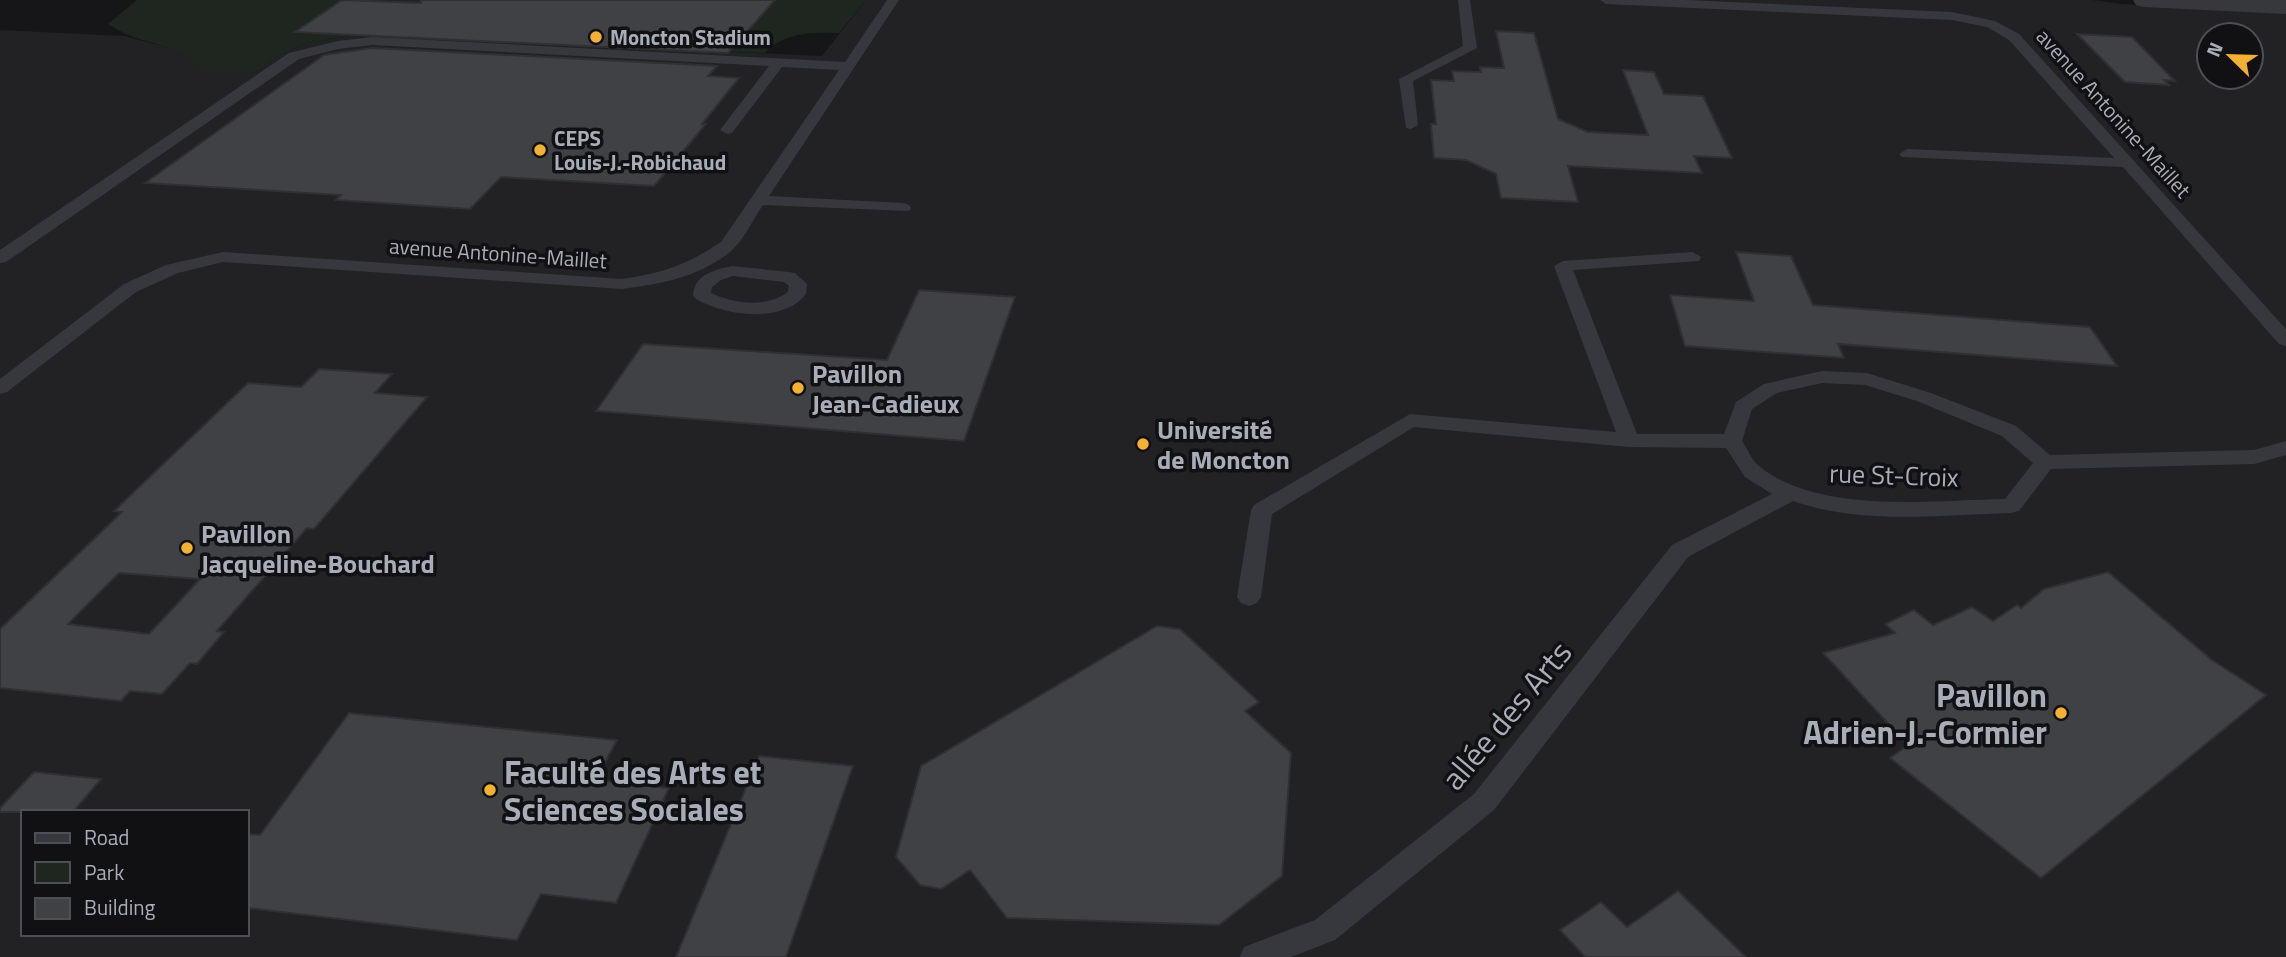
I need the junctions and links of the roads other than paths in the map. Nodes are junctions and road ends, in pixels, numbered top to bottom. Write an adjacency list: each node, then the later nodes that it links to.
1 (893, 0): 12 (lane, avenue Antonine-Maillet)
2 (1464, 0): 13 (lane)
3 (1606, 0): 4 (lane, avenue Antonine-Maillet)
4 (1627, 0): 9 (lane, avenue Antonine-Maillet)
5 (1811, 0): 9 (lane)
6 (1933, 0): 10 (lane)
7 (2144, 0): 8 (street)
8 (2286, 7)
9 (1796, 9): 10 (lane, avenue Antonine-Maillet)
10 (1992, 24): 16 (lane, avenue Antonine-Maillet)
11 (779, 62): 12 (lane); 14 (lane); 20 (lane)
12 (848, 66): 17 (lane, avenue Antonine-Maillet)
13 (1411, 125)
14 (727, 130)
15 (1907, 153): 16 (lane)
16 (2128, 163): 23 (lane, avenue Antonine-Maillet)
17 (757, 200): 18 (lane); 21 (lane, avenue Antonine-Maillet)
18 (903, 208)
19 (1693, 257): 25 (lane)
20 (0, 258)
21 (697, 268): 22 (lane); 24 (lane, avenue Antonine-Maillet)
22 (715, 276): 22 (lane)
23 (2286, 340)
24 (0, 388)
25 (1629, 440): 26 (lane); 30 (lane)
26 (1732, 441): 28 (lane); 29 (lane, rue St-Croix)
27 (2286, 448): 28 (lane)
28 (2045, 462): 29 (lane, rue St-Croix)
29 (1789, 494): 31 (lane, allée des Arts)
30 (1249, 597)
31 (1255, 957)

